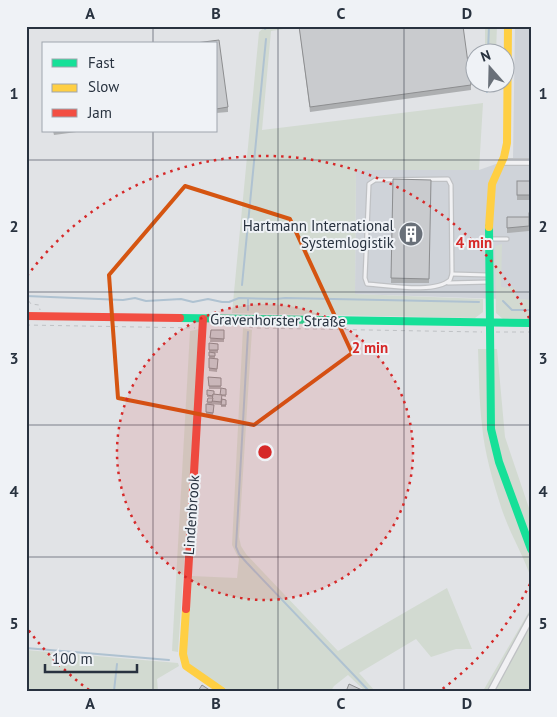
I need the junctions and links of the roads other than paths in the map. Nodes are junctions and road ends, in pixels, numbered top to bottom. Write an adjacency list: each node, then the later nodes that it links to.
1 (508, 26): 2 (street)
2 (502, 162): 3 (street); 5 (street)
3 (531, 162)
4 (507, 239): 5 (lane)
5 (488, 240): 7 (street)
6 (452, 274): 7 (lane); 8 (lane); 8 (lane)
7 (489, 278): 8 (lane); 10 (street)
8 (447, 283)
9 (26, 316): 11 (street, Gravenhorster Straße)
10 (490, 321): 11 (street, Gravenhorster Straße); 12 (street, Gravenhorster Straße); 13 (street)
11 (203, 322): 15 (street, Lindenbrook)
12 (531, 322)
13 (531, 548)
14 (531, 617): 16 (street)
15 (222, 691)
16 (491, 691)

